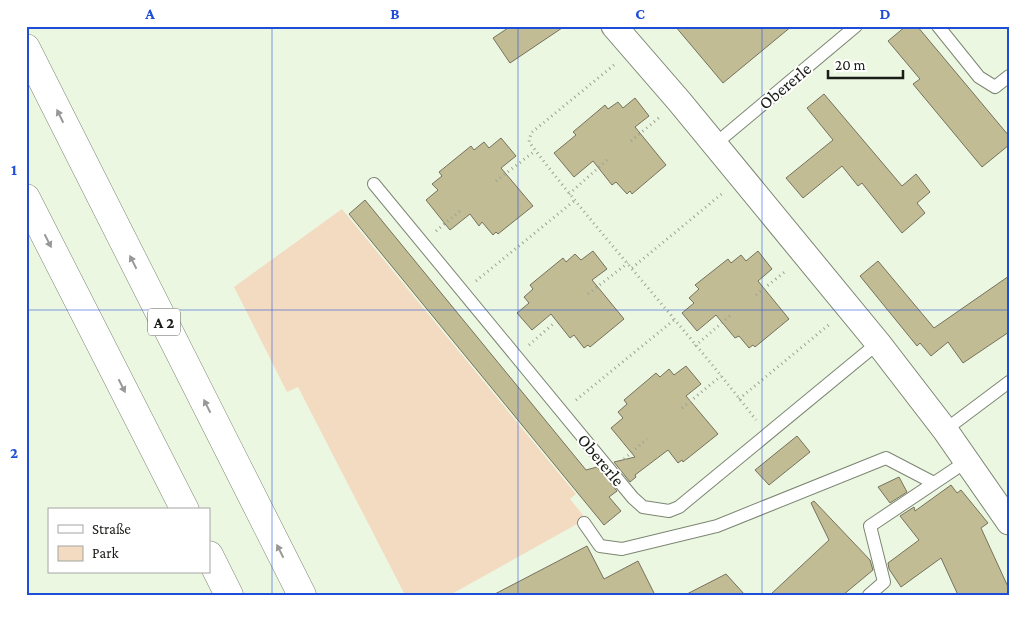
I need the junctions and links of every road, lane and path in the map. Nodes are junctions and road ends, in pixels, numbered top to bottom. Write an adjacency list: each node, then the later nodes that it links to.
1 (614, 26): 5 (street)
2 (856, 26): 9 (lane, Obererle)
3 (938, 26): 6 (lane)
4 (26, 48): 49 (highway, A 2, one-way to 4)
5 (633, 49): 7 (street); 10 (path)
6 (1009, 76)
7 (679, 101): 8 (path); 9 (street)
8 (631, 141)
9 (714, 145): 12 (street)
10 (535, 151): 13 (path); 15 (path)
11 (607, 160): 15 (path)
12 (741, 177): 20 (street); 22 (path)
13 (496, 181)
14 (374, 184): 19 (lane, Obererle)
15 (569, 194): 17 (path)
16 (26, 198): 44 (highway, one-way to 44)
17 (574, 200): 21 (path); 23 (path)
18 (460, 211): 19 (path)
19 (422, 243): 23 (lane, Obererle)
20 (805, 255): 25 (path); 26 (street)
21 (628, 263): 22 (path); 24 (path)
22 (632, 268): 28 (path)
23 (462, 292): 32 (lane, Obererle)
24 (588, 294)
25 (756, 295)
26 (850, 308): 30 (street); 35 (path)
27 (731, 315): 31 (path)
28 (674, 320): 31 (path); 37 (path)
29 (553, 324): 32 (path)
30 (878, 343): 38 (street); 39 (lane, Obererle)
31 (696, 346): 33 (path)
32 (516, 357): 37 (lane, Obererle)
33 (721, 376): 35 (path); 36 (path)
34 (1009, 382): 38 (lane)
35 (739, 399): 39 (path)
36 (682, 408)
37 (561, 412): 42 (lane, Obererle)
38 (945, 430): 41 (street)
39 (766, 435): 42 (lane, Obererle)
40 (647, 439): 42 (path)
41 (968, 461): 43 (lane); 45 (street)
42 (610, 470)
43 (934, 483): 46 (lane); 50 (lane)
44 (184, 508)
45 (1009, 522)
46 (584, 523)
47 (210, 557): 48 (highway)
48 (229, 595)
49 (302, 595)
50 (869, 595)

